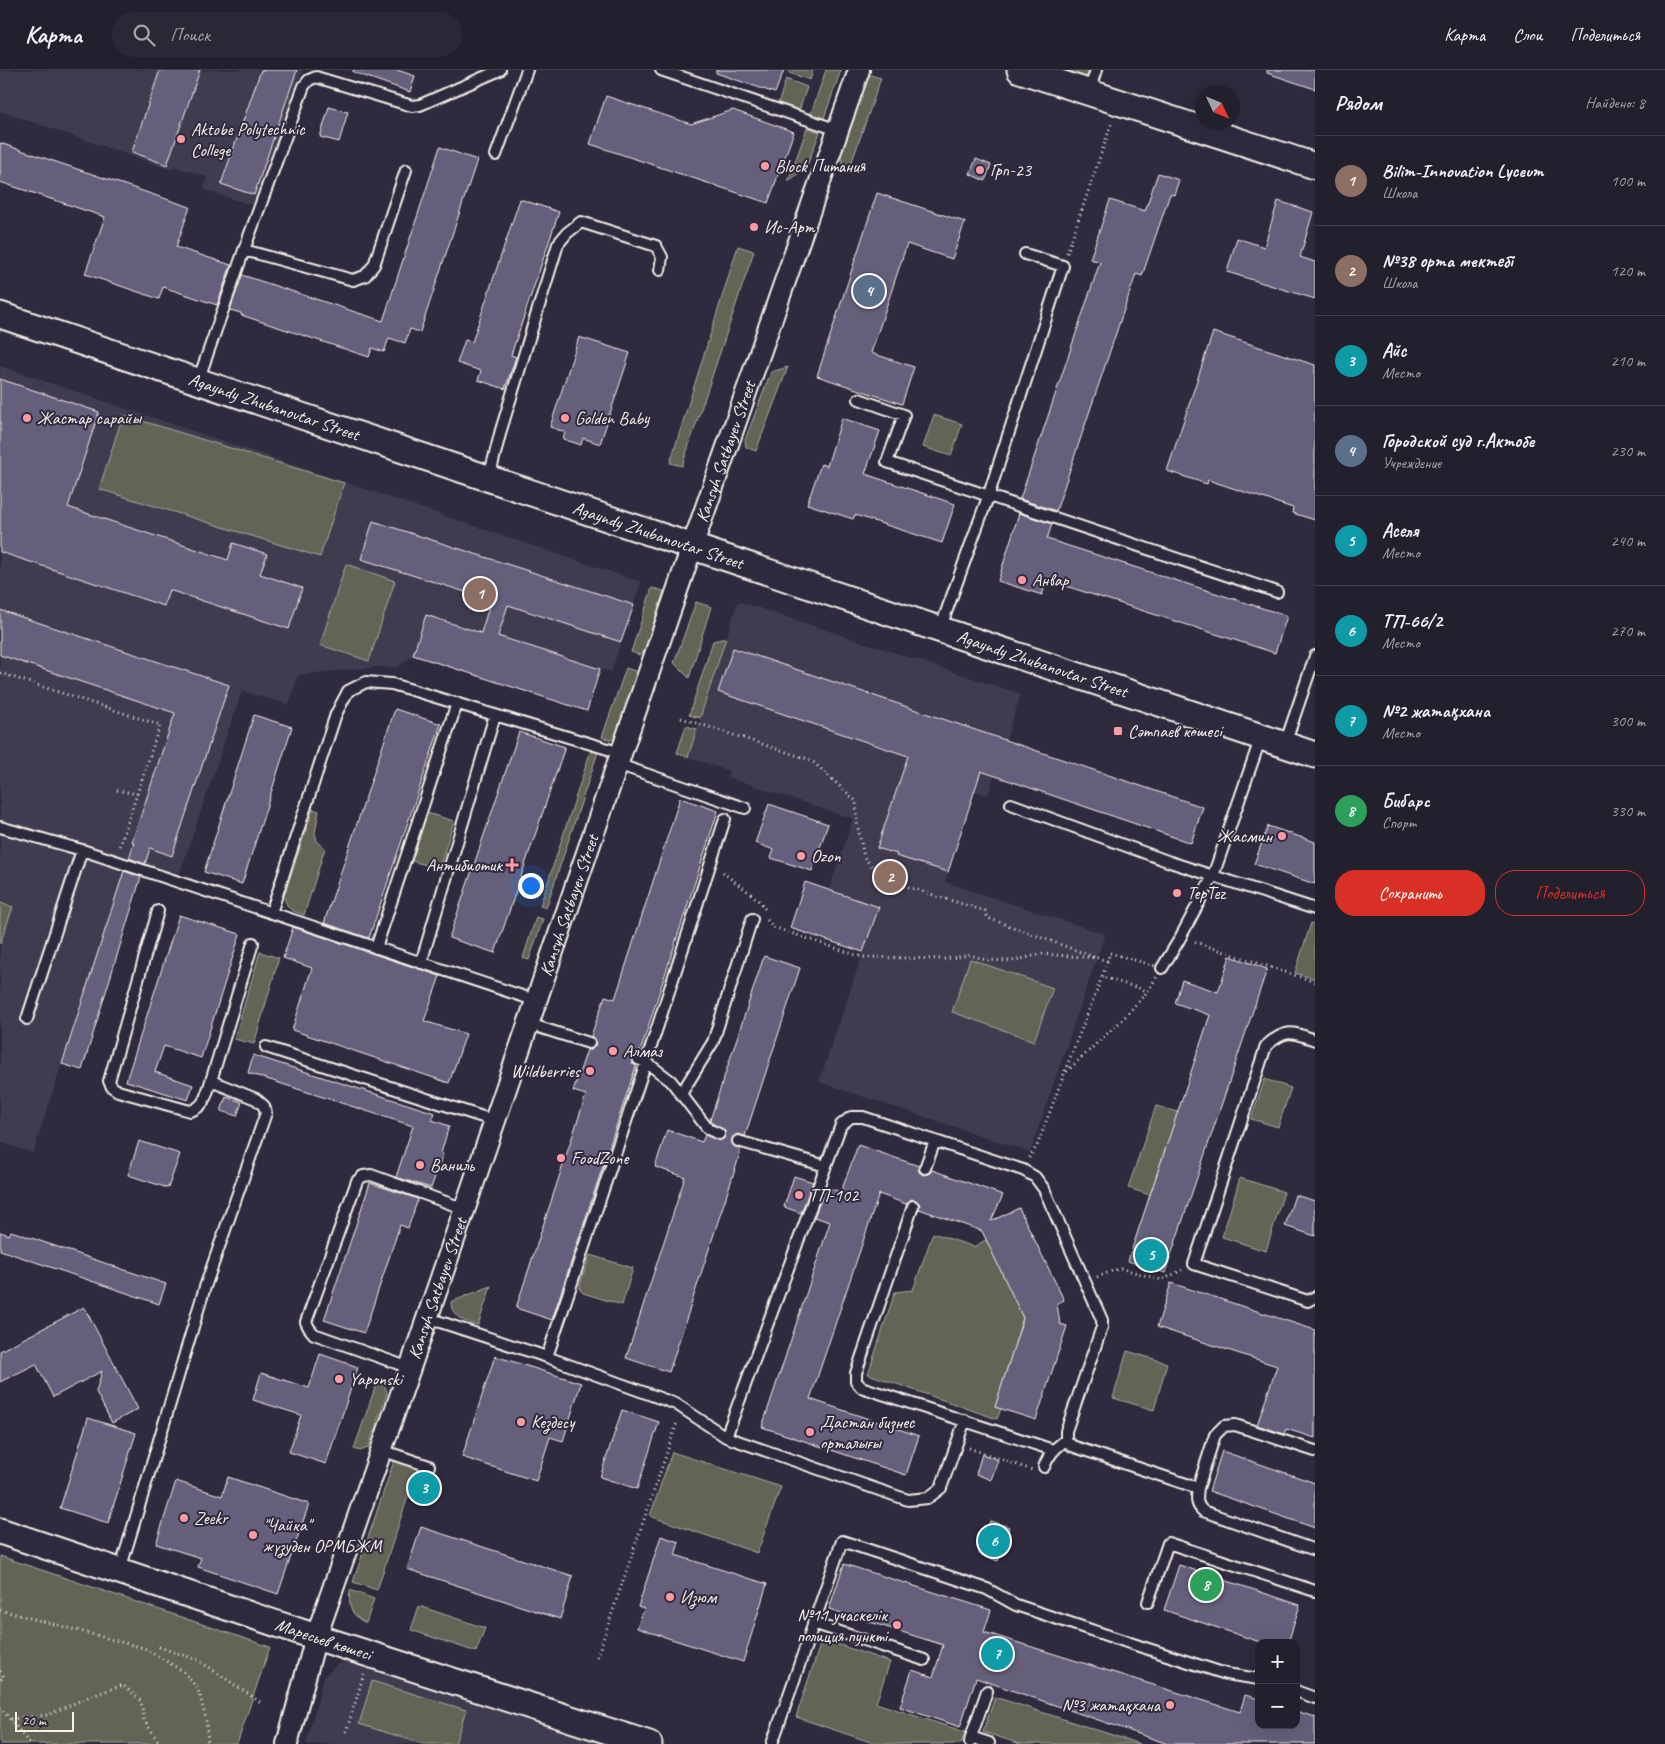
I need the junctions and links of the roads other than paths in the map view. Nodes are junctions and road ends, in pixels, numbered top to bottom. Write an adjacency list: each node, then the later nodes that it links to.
1 (500, 70): 11 (lane)
2 (527, 70): 8 (lane)
3 (661, 70): 7 (lane)
4 (859, 70): 7 (street, Kansyh Satbayev Street)
5 (1020, 70): 6 (street)
6 (1092, 81): 9 (street)
7 (838, 130): 19 (street, Kansyh Satbayev Street)
8 (496, 155)
9 (1315, 166)
10 (406, 170): 11 (lane)
11 (244, 250): 15 (lane)
12 (1024, 254): 18 (lane)
13 (660, 270): 17 (lane)
14 (0, 315): 15 (street, Agayndy Zhubanovtar Street)
15 (198, 381): 17 (street, Agayndy Zhubanovtar Street)
16 (859, 400): 18 (lane)
17 (489, 479): 19 (street, Agayndy Zhubanovtar Street)
18 (988, 497): 20 (lane); 21 (lane)
19 (692, 547): 21 (street, Agayndy Zhubanovtar Street); 28 (street, Kansyh Satbayev Street)
20 (1277, 592)
21 (940, 630): 25 (street, Agayndy Zhubanovtar Street)
22 (1315, 656): 26 (lane)
23 (456, 703): 24 (lane); 37 (lane); 40 (lane)
24 (495, 715): 28 (lane); 41 (lane)
25 (1261, 737): 26 (street, Agayndy Zhubanovtar Street); 34 (lane)
26 (1285, 745): 27 (street, Agayndy Zhubanovtar Street)
27 (1315, 755)
28 (619, 758): 30 (lane); 43 (street, Kansyh Satbayev Street)
29 (1011, 804): 34 (lane)
30 (745, 808)
31 (725, 819): 49 (lane)
32 (0, 827): 33 (lane)
33 (82, 850): 37 (lane); 44 (lane)
34 (1214, 876): 35 (lane); 42 (lane)
35 (1315, 909)
36 (158, 912): 50 (lane)
37 (271, 913): 40 (lane)
38 (752, 919): 51 (lane)
39 (253, 943): 50 (lane)
40 (376, 948): 41 (lane)
41 (420, 962): 43 (lane)
42 (1162, 968)
43 (537, 1001): 45 (street, Kansyh Satbayev Street)
44 (27, 1019)
45 (528, 1024): 47 (lane); 52 (street, Kansyh Satbayev Street)
46 (1315, 1040): 60 (lane)
47 (589, 1044)
48 (266, 1047): 52 (lane)
49 (642, 1061): 51 (lane); 62 (lane)
50 (211, 1081): 75 (lane)
51 (681, 1094): 53 (lane)
52 (495, 1121): 59 (street, Kansyh Satbayev Street)
53 (719, 1134)
54 (738, 1140): 56 (lane)
55 (935, 1141): 56 (lane); 57 (lane); 66 (lane)
56 (826, 1166): 65 (lane)
57 (925, 1168)
58 (913, 1206): 64 (lane)
59 (465, 1209): 61 (street, Kansyh Satbayev Street); 63 (lane)
60 (1315, 1297)
61 (428, 1318): 62 (lane); 63 (street, Kansyh Satbayev Street)
62 (547, 1357): 65 (lane)
63 (410, 1368): 67 (street, Kansyh Satbayev Street)
64 (965, 1420): 65 (lane); 68 (lane)
65 (726, 1436)
66 (1066, 1440): 68 (lane); 72 (lane)
67 (381, 1450): 70 (lane); 79 (street, Kansyh Satbayev Street)
68 (1053, 1450): 71 (lane)
69 (1315, 1451): 72 (lane)
70 (428, 1466)
71 (1044, 1467)
72 (1198, 1488): 74 (lane)
73 (0, 1531): 75 (street, Маресьев көшесі)
74 (1315, 1550)
75 (120, 1571): 79 (street, Маресьев көшесі)
76 (1315, 1591): 77 (lane)
77 (1148, 1602)
78 (814, 1623): 80 (lane); 81 (lane); 89 (lane)
79 (316, 1637): 87 (street, Kansyh Satbayev Street); 88 (street, Маресьев көшесі)
80 (924, 1660)
81 (1255, 1678)
82 (987, 1691): 85 (lane)
83 (1300, 1692): 84 (lane)
84 (1315, 1698)
85 (970, 1741): 86 (lane)
86 (989, 1743)
87 (287, 1744)
88 (649, 1744)
89 (772, 1744)

